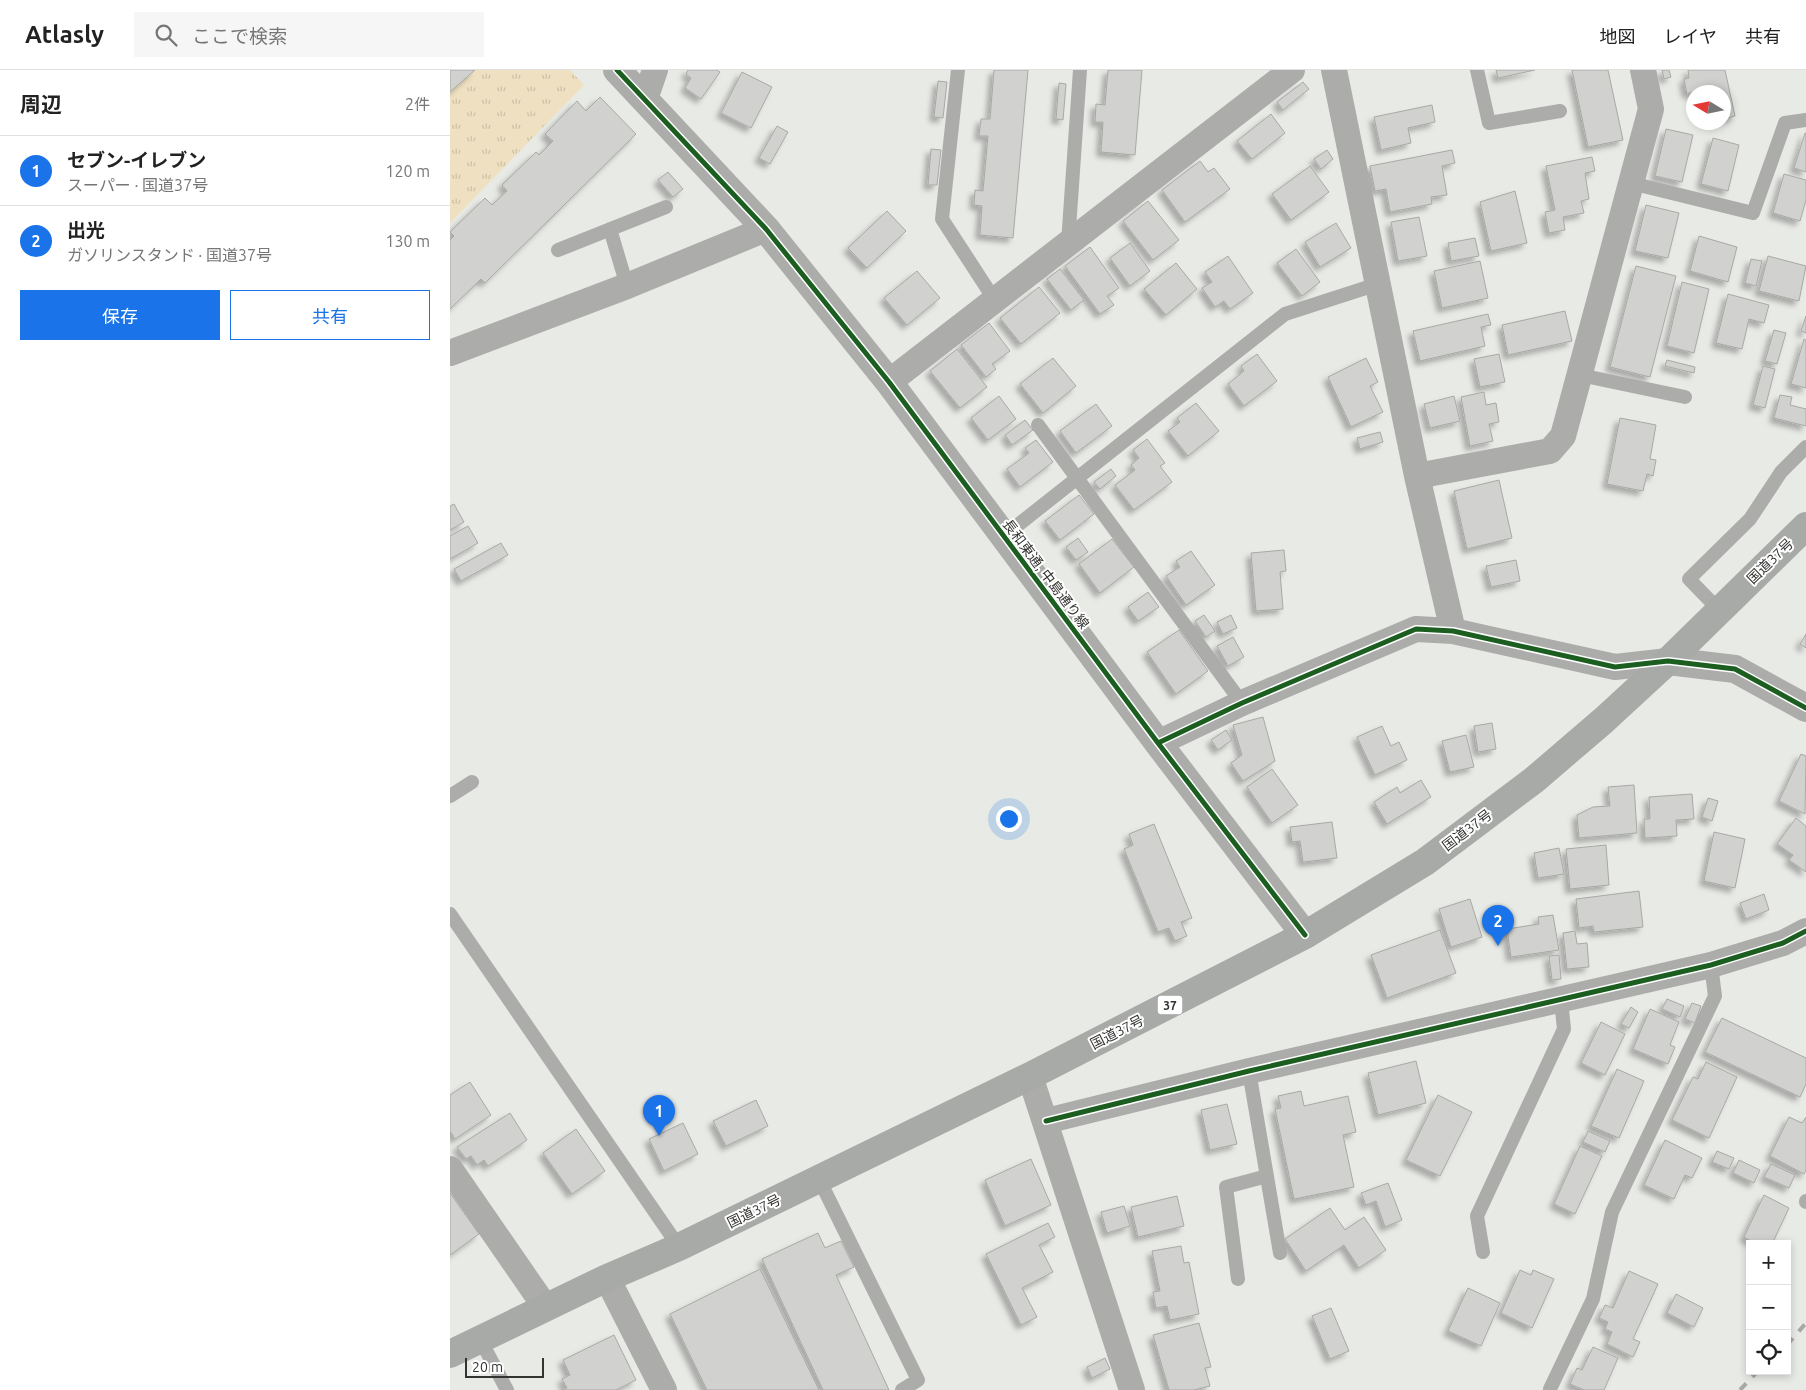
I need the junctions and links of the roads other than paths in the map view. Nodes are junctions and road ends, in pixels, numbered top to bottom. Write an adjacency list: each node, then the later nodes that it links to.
1 (617, 70): 9 (street, 長和東通, 中島通り線)
2 (655, 70): 9 (street)
3 (958, 70): 20 (lane)
4 (1080, 70): 16 (lane)
5 (1292, 70): 16 (street)
6 (1334, 70): 18 (street)
7 (1477, 70): 10 (lane)
8 (1643, 70): 12 (street)
9 (645, 99): 15 (street, 長和東通, 中島通り線)
10 (1560, 111)
11 (1806, 120): 12 (lane)
12 (1632, 183): 22 (street)
13 (666, 208): 14 (lane)
14 (610, 229): 17 (lane); 19 (lane)
15 (766, 229): 19 (street); 23 (street, 長和東通, 中島通り線)
16 (1068, 243): 20 (street)
17 (558, 250)
18 (1378, 284): 27 (street); 28 (lane)
19 (627, 286): 21 (street)
20 (994, 299): 23 (street)
21 (450, 353)
22 (1580, 375): 24 (lane); 27 (street)
23 (889, 382): 30 (street, 長和東通, 中島通り線)
24 (1685, 397)
25 (1038, 425): 28 (lane)
26 (1806, 447): 31 (lane)
27 (1417, 476): 32 (street)
28 (1076, 479): 30 (lane); 34 (lane)
29 (1806, 526): 31 (highway, 国道37号 / 37)
30 (1004, 536): 36 (street, 長和東通, 中島通り線)
31 (1720, 610): 33 (highway, 国道37号 / 37)
32 (1453, 631): 33 (street); 34 (street)
33 (1668, 661): 35 (street); 41 (highway, 国道37号 / 37)
34 (1242, 703): 36 (street)
35 (1806, 708)
36 (1158, 743): 41 (street, 長和東通, 中島通り線)
37 (472, 782): 38 (lane)
38 (450, 796)
39 (450, 914): 50 (lane)
40 (1806, 931): 42 (street)
41 (1305, 935): 45 (highway, 国道37号 / 37)
42 (1712, 965): 43 (street); 58 (lane)
43 (1561, 1000): 44 (street); 51 (lane)
44 (1249, 1071): 46 (street); 48 (lane)
45 (1030, 1076): 46 (street); 49 (highway, 国道37号 / 37)
46 (1046, 1122): 62 (street)
47 (450, 1169): 55 (street)
48 (1267, 1176): 52 (lane); 54 (lane)
49 (820, 1179): 50 (highway, 国道37号 / 37); 61 (lane)
50 (679, 1247): 53 (highway, 国道37号 / 37)
51 (1483, 1252)
52 (1280, 1253)
53 (607, 1278): 55 (highway, 国道37号 / 37); 60 (street)
54 (1238, 1280)
55 (546, 1308): 56 (highway, 国道37号 / 37)
56 (480, 1339): 57 (highway, 国道37号 / 37); 59 (lane)
57 (450, 1354)
58 (1550, 1389)
59 (507, 1390)
60 (664, 1390)
61 (902, 1390)
62 (1132, 1390)

